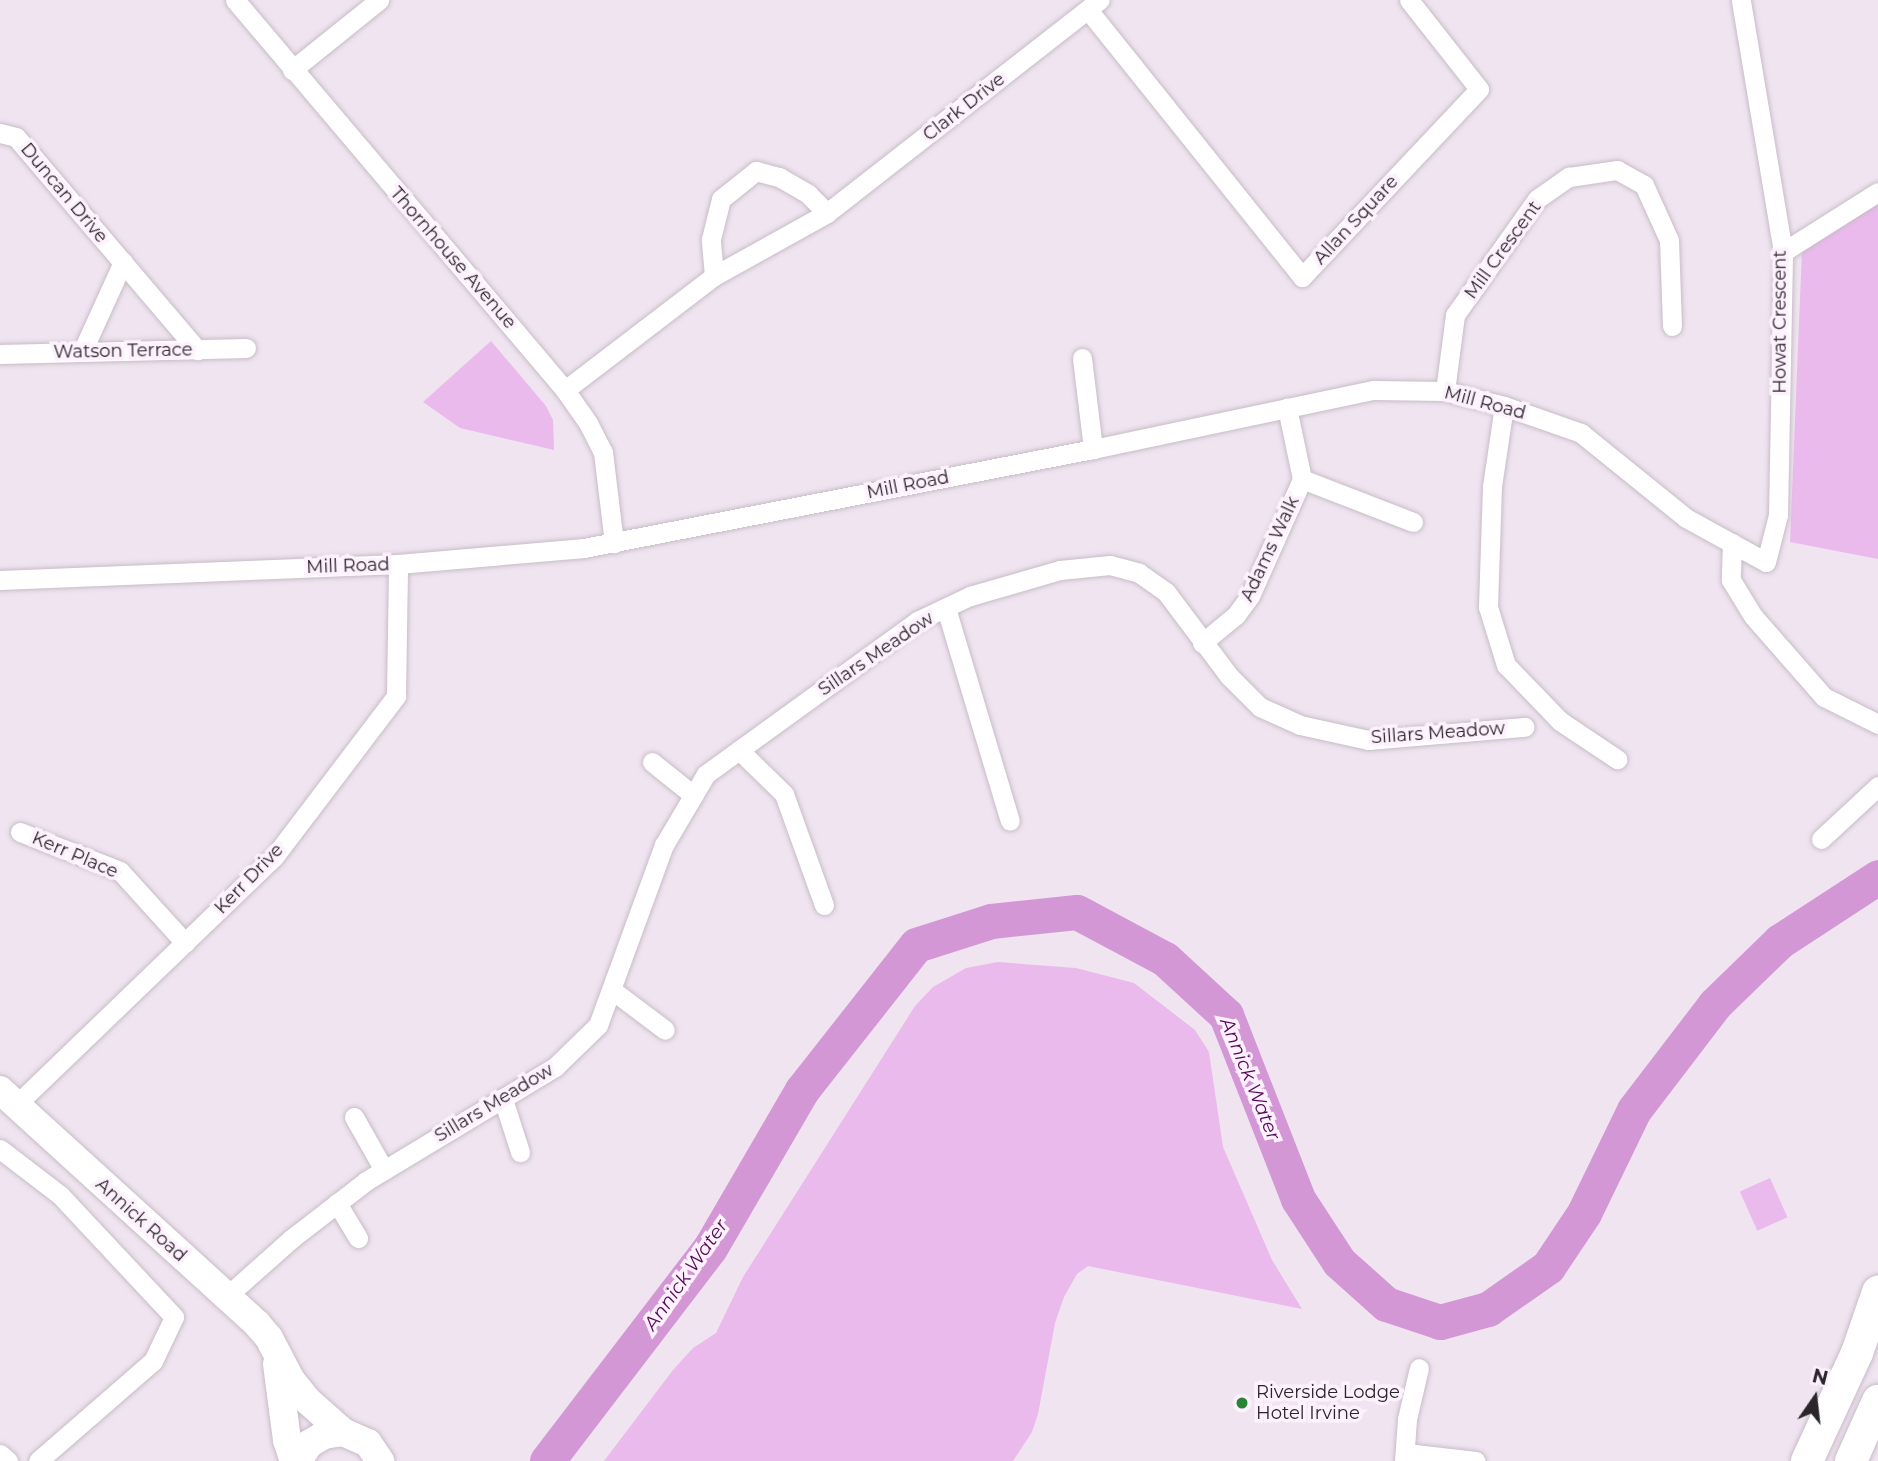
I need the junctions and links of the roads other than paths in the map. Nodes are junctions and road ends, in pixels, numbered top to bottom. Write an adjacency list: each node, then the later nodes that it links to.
1 (235, 0): 6 (street, Thornhouse Avenue)
2 (379, 0): 6 (street)
3 (1409, 0): 5 (street, Allan Square)
4 (1741, 0): 10 (street, Howat Crescent)
5 (1095, 5): 9 (street, Clark Drive)
6 (292, 70): 19 (street, Thornhouse Avenue)
7 (0, 133): 11 (street, Duncan Drive)
8 (1878, 192): 10 (street)
9 (827, 214): 12 (street, Clark Drive); 12 (street)
10 (1783, 252): 28 (street, Howat Crescent)
11 (123, 262): 15 (street, Duncan Drive); 16 (street)
12 (714, 276): 19 (street, Clark Drive)
13 (1672, 326): 20 (street, Mill Crescent)
14 (246, 348): 15 (street, Watson Terrace)
15 (197, 349): 16 (street, Watson Terrace)
16 (82, 352): 17 (street, Watson Terrace)
17 (0, 354)
18 (1082, 358): 23 (street)
19 (565, 390): 26 (street, Thornhouse Avenue)
20 (1445, 391): 21 (street, Mill Road); 22 (street, Mill Road)
21 (1504, 406): 27 (street, Mill Road); 36 (street)
22 (1287, 408): 23 (street, Mill Road); 24 (street, Adams Walk)
23 (1093, 449): 26 (street, Mill Road)
24 (1302, 479): 25 (street, Adams Walk); 32 (street, Adams Walk)
25 (1413, 522)
26 (614, 543): 29 (street, Mill Road)
27 (1732, 543): 28 (street, Mill Road); 33 (street)
28 (1766, 562)
29 (398, 565): 30 (street, Mill Road); 44 (street, Kerr Drive)
30 (0, 580)
31 (946, 608): 32 (street, Sillars Meadow); 35 (street, Sillars Meadow); 40 (street)
32 (1202, 643): 34 (street, Sillars Meadow)
33 (1878, 724)
34 (1524, 727)
35 (739, 750): 39 (street, Sillars Meadow); 43 (street)
36 (1617, 759)
37 (652, 762): 39 (street)
38 (1878, 786): 42 (street)
39 (693, 795): 45 (street, Sillars Meadow)
40 (1010, 821)
41 (20, 832): 44 (street, Kerr Place)
42 (1821, 839)
43 (824, 905)
44 (184, 943): 47 (street, Kerr Drive)
45 (612, 990): 46 (street); 48 (street, Sillars Meadow)
46 (664, 1030)
47 (8, 1097): 56 (main road, Annick Road)
48 (503, 1099): 51 (street); 52 (street, Sillars Meadow)
49 (354, 1117): 52 (street)
50 (0, 1149): 67 (street)
51 (520, 1152)
52 (384, 1170): 53 (street, Sillars Meadow)
53 (337, 1203): 54 (street); 56 (street, Sillars Meadow)
54 (358, 1238)
55 (1878, 1292): 57 (highway)
56 (227, 1296): 58 (main road, Annick Road)
57 (1857, 1353): 70 (highway); 71 (highway)
58 (276, 1354): 62 (main road, Annick Road); 68 (main road, Annick Road)
59 (1419, 1368): 64 (street)
60 (1878, 1401): 72 (highway)
61 (1878, 1412): 73 (highway)
62 (343, 1432): 65 (main road, Annick Road); 68 (main road)
63 (0, 1454): 66 (street)
64 (1405, 1457): 69 (street)
65 (381, 1460)
66 (8, 1461)
67 (38, 1461)
68 (296, 1461)
69 (1476, 1461)
70 (1799, 1461)
71 (1807, 1461)
72 (1851, 1461)
73 (1860, 1461)

